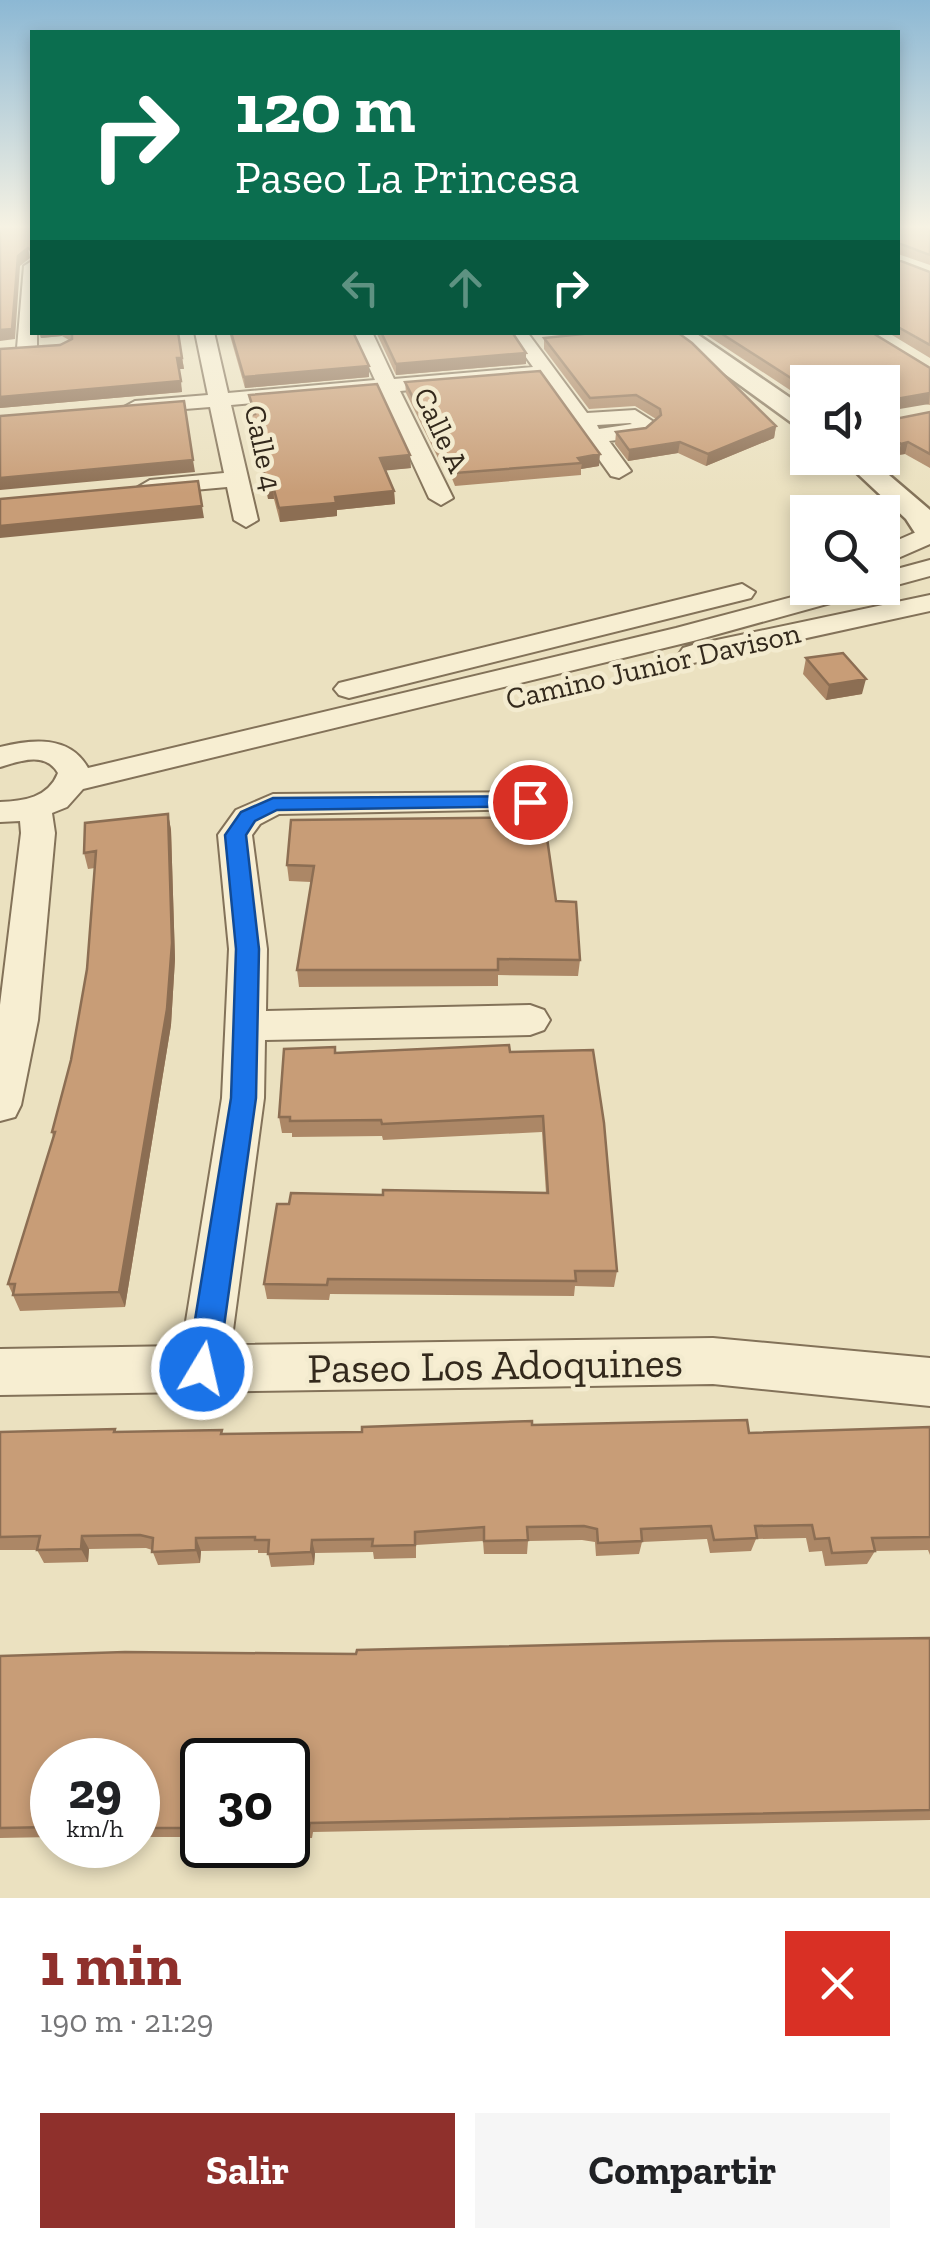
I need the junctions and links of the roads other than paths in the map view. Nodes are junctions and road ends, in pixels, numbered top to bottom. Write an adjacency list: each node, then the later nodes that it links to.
1 (35, 335): 6 (street)
2 (205, 335): 9 (street, Calle 4)
3 (363, 335): 8 (street, Calle A)
4 (682, 335): 11 (street)
5 (527, 338): 7 (street)
6 (0, 350)
7 (546, 372): 8 (street); 12 (street)
8 (387, 386): 9 (street); 18 (street, Calle A)
9 (220, 400): 10 (street); 15 (street, Calle 4)
10 (110, 408)
11 (790, 410)
12 (618, 471)
13 (871, 475): 20 (street)
14 (900, 475): 16 (street)
15 (237, 479): 17 (street); 19 (street, Calle 4)
16 (930, 486)
17 (118, 490)
18 (441, 498)
19 (246, 520)
20 (930, 533): 21 (street)
21 (900, 549)
22 (930, 568): 23 (street)
23 (900, 576)
24 (790, 581): 29 (street)
25 (930, 603): 27 (street, Camino Junior Davison)
26 (792, 605): 29 (street)
27 (435, 716)
28 (0, 757): 29 (street)
29 (69, 770): 31 (street)
30 (530, 802): 33 (street)
31 (18, 810): 34 (street)
32 (530, 1020): 33 (street)
33 (246, 1026): 35 (street)
34 (0, 1105)
35 (202, 1369): 36 (street, Paseo Los Adoquines); 37 (street, Paseo Los Adoquines)
36 (0, 1372)
37 (930, 1382)

